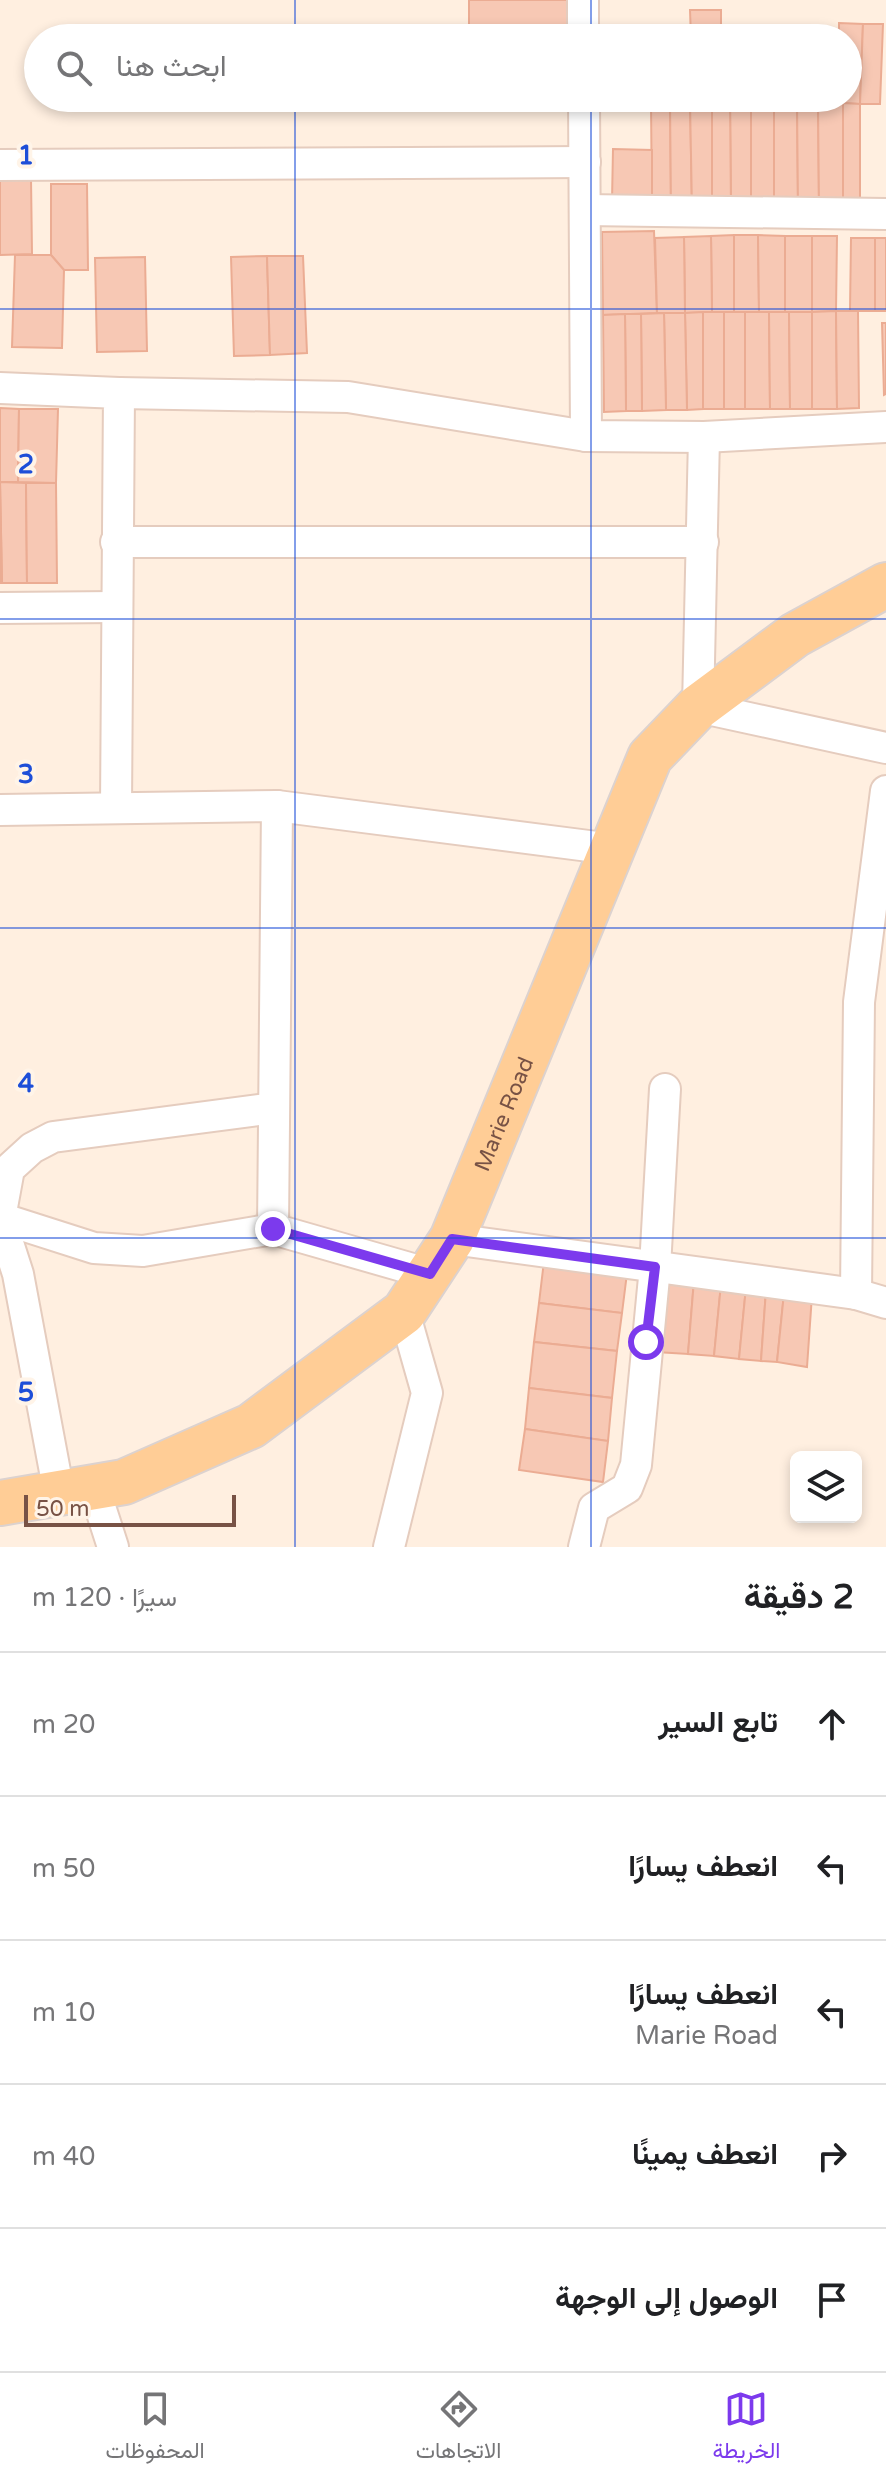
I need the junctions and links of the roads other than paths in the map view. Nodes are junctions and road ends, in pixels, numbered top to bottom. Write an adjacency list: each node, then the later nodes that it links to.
1 (583, 0): 2 (street)
2 (583, 24)
3 (584, 112): 4 (street)
4 (585, 162): 5 (street); 6 (street)
5 (0, 165)
6 (585, 210): 7 (street); 11 (street)
7 (886, 214)
8 (0, 388): 9 (street)
9 (119, 393): 11 (street); 13 (street)
10 (886, 427): 12 (street)
11 (586, 436): 12 (street)
12 (704, 437): 14 (street)
13 (116, 542): 14 (street); 16 (street)
14 (703, 542): 18 (street)
15 (886, 585): 18 (main road, Marie Road)
16 (116, 607): 17 (street); 22 (street)
17 (0, 608)
18 (698, 707): 19 (street); 24 (main road, Marie Road)
19 (886, 748)
20 (886, 791): 31 (street)
21 (277, 806): 22 (street); 24 (street); 26 (street)
22 (116, 807): 23 (street)
23 (0, 810)
24 (612, 849): 29 (main road, Marie Road)
25 (665, 1089): 30 (street)
26 (274, 1108): 27 (street); 28 (street)
27 (0, 1218): 28 (street); 34 (street)
28 (273, 1229): 29 (street)
29 (441, 1256): 30 (street); 33 (main road, Marie Road)
30 (655, 1267): 31 (street); 38 (street)
31 (856, 1294): 32 (street)
32 (886, 1303)
33 (404, 1312): 34 (main road, Marie Road); 37 (street)
34 (77, 1490): 35 (main road, Marie Road); 36 (street)
35 (0, 1503)
36 (113, 1547)
37 (389, 1547)
38 (584, 1547)

